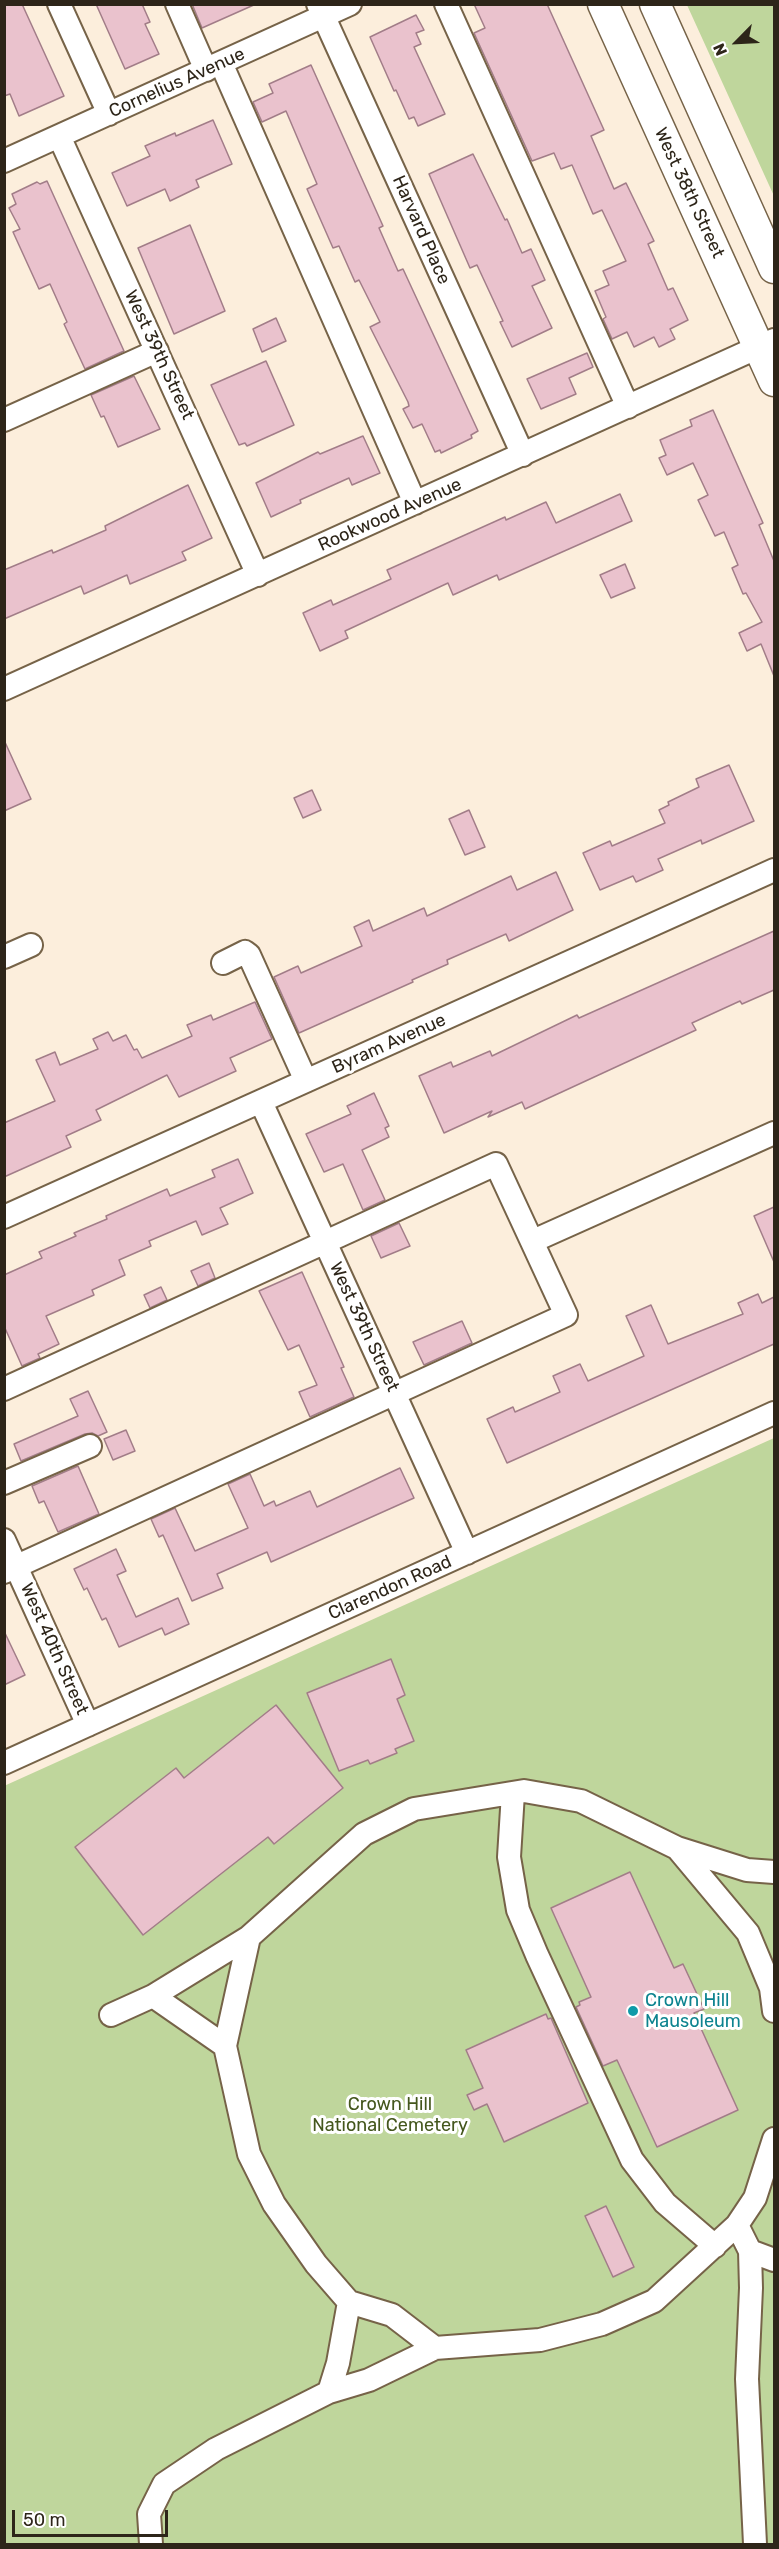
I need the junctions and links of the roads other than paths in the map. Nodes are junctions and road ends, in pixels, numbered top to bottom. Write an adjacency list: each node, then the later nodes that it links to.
1 (59, 4): 9 (street)
2 (177, 4): 8 (street)
3 (350, 4): 7 (street, Cornelius Avenue)
4 (446, 4): 16 (street)
5 (603, 4): 13 (main road, West 38th Street)
6 (655, 4): 12 (main road)
7 (321, 10): 8 (street, Cornelius Avenue); 18 (street, Harvard Place)
8 (214, 66): 9 (street, Cornelius Avenue); 19 (street)
9 (109, 114): 10 (street, Cornelius Avenue)
10 (59, 136): 11 (street, Cornelius Avenue); 14 (street, West 39th Street)
11 (4, 161)
12 (774, 268)
13 (767, 343): 15 (main road, West 38th Street); 16 (street, Rookwood Avenue)
14 (157, 351): 17 (street); 20 (street, West 39th Street)
15 (774, 381)
16 (628, 407): 18 (street, Rookwood Avenue)
17 (4, 420)
18 (523, 455): 19 (street, Rookwood Avenue)
19 (415, 503): 20 (street, Rookwood Avenue)
20 (258, 575): 21 (street, Rookwood Avenue)
21 (4, 689)
22 (774, 870): 26 (street, Byram Avenue)
23 (31, 945): 24 (street)
24 (4, 957)
25 (223, 963): 26 (street)
26 (306, 1081): 27 (street, Byram Avenue)
27 (261, 1102): 29 (street, Byram Avenue); 31 (street, West 39th Street)
28 (774, 1133): 30 (street)
29 (4, 1218)
30 (533, 1241): 31 (street); 33 (street)
31 (325, 1243): 32 (street); 33 (street, West 39th Street)
32 (4, 1389)
33 (394, 1394): 38 (street, West 39th Street); 39 (street)
34 (774, 1413): 38 (street, Clarendon Road)
35 (90, 1446): 36 (street)
36 (4, 1483)
37 (4, 1540): 39 (street, West 40th Street)
38 (467, 1553): 40 (street, Clarendon Road)
39 (10, 1569): 40 (street, West 40th Street)
40 (88, 1725): 41 (street, Clarendon Road)
41 (4, 1763)
42 (513, 1793): 43 (street); 45 (street); 52 (street)
43 (677, 1848): 44 (street); 47 (street)
44 (774, 1872)
45 (249, 1937): 46 (street); 49 (street)
46 (153, 1996): 48 (street); 49 (street)
47 (774, 2011)
48 (111, 2015)
49 (225, 2046): 55 (street)
50 (774, 2139): 51 (street)
51 (737, 2225): 52 (street); 53 (street)
52 (715, 2246): 56 (street)
53 (750, 2251): 54 (street); 59 (street)
54 (774, 2260)
55 (349, 2302): 56 (street); 57 (street)
56 (435, 2348): 57 (street)
57 (329, 2392): 58 (street)
58 (151, 2544)
59 (754, 2544)

